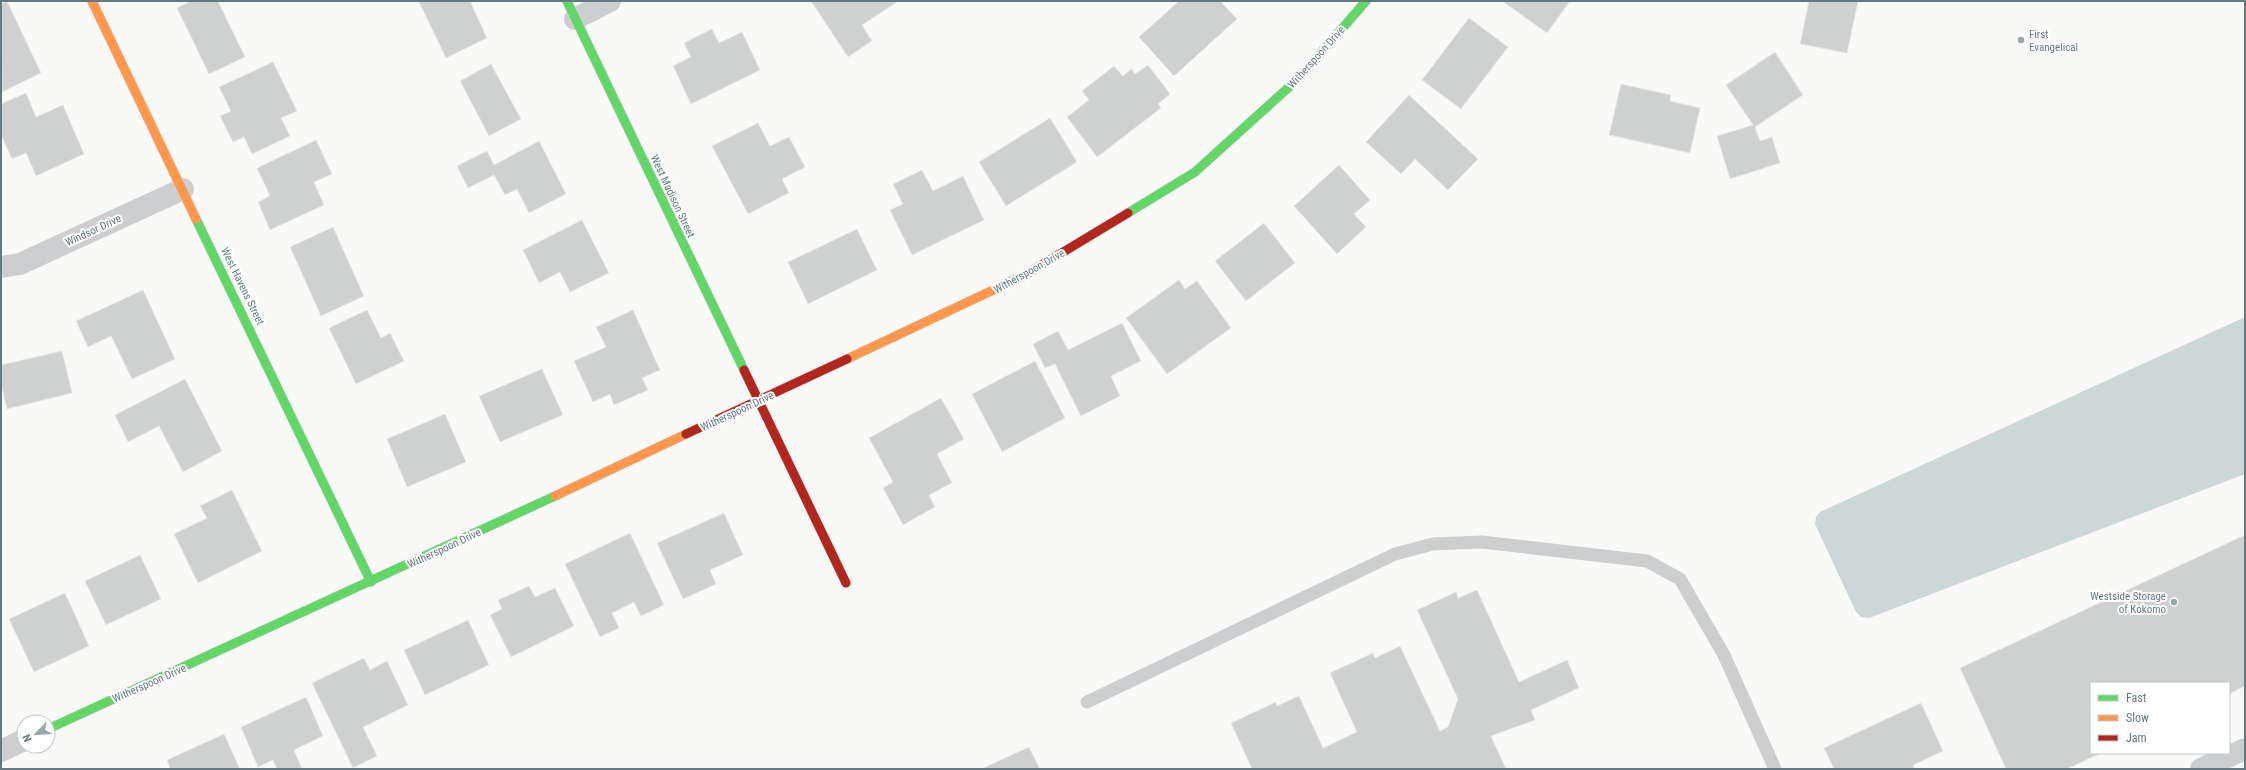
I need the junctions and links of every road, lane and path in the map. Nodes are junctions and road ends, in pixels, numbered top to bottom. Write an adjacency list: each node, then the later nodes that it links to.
1 (92, 1): 5 (street, West Havens Street)
2 (610, 1): 4 (street)
3 (1366, 1): 7 (street, Witherspoon Drive)
4 (571, 10): 7 (street, West Madison Street)
5 (183, 188): 6 (street, Windsor Drive); 8 (street, West Havens Street)
6 (1, 267)
7 (758, 402): 8 (street, Witherspoon Drive); 9 (street, West Madison Street)
8 (371, 582): 11 (street, Witherspoon Drive)
9 (846, 583)
10 (1087, 702): 15 (lane)
11 (56, 725)
12 (16, 744): 14 (street)
13 (2245, 749): 16 (street)
14 (1, 751)
15 (1775, 769)
16 (2200, 769)

